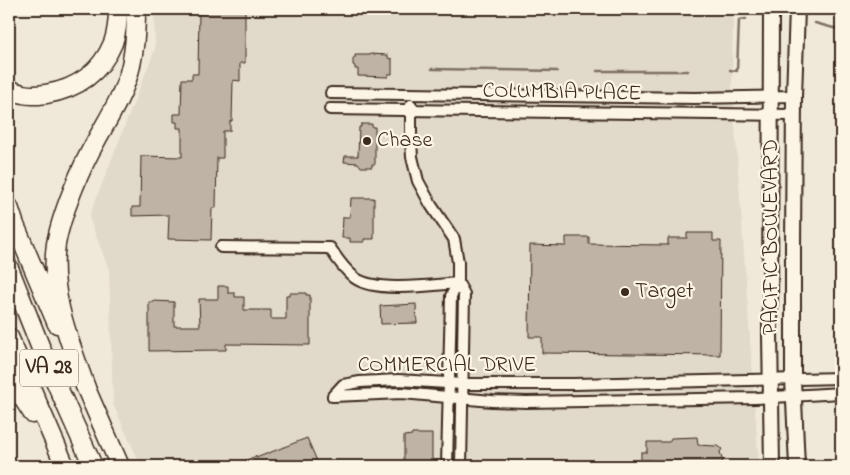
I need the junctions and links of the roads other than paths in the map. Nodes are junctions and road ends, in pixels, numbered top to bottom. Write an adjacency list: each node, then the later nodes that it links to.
1 (118, 9): 5 (highway)
2 (136, 9): 25 (highway)
3 (771, 9): 9 (main road, PACIFIC BOULEVARD)
4 (797, 9): 8 (main road, PACIFIC BOULEVARD)
5 (9, 89)
6 (330, 93): 7 (street, COLUMBIA PLACE)
7 (411, 95): 9 (street, COLUMBIA PLACE); 11 (street)
8 (794, 96): 9 (street, COLUMBIA PLACE); 13 (main road, PACIFIC BOULEVARD)
9 (770, 98): 12 (main road, PACIFIC BOULEVARD)
10 (330, 108): 11 (street, COLUMBIA PLACE)
11 (412, 110): 12 (street, COLUMBIA PLACE); 17 (street)
12 (770, 115): 13 (street, COLUMBIA PLACE); 21 (main road, PACIFIC BOULEVARD)
13 (794, 115): 22 (main road, PACIFIC BOULEVARD)
14 (9, 207): 25 (highway)
15 (222, 248): 17 (street)
16 (9, 268): 32 (highway, VA 28)
17 (458, 283): 23 (street); 24 (street)
18 (9, 337): 31 (highway, VA 28)
19 (9, 377): 31 (highway)
20 (841, 378): 22 (street, COMMERCIAL DRIVE)
21 (770, 379): 22 (street, COMMERCIAL DRIVE); 24 (street, COMMERCIAL DRIVE); 28 (main road, PACIFIC BOULEVARD)
22 (793, 379): 27 (main road, PACIFIC BOULEVARD)
23 (448, 383): 24 (street, COMMERCIAL DRIVE); 29 (street); 29 (street, COMMERCIAL DRIVE)
24 (463, 384): 30 (street)
25 (86, 388): 33 (highway)
26 (841, 393): 27 (street, COMMERCIAL DRIVE)
27 (794, 395): 28 (street, COMMERCIAL DRIVE); 37 (main road, PACIFIC BOULEVARD)
28 (771, 396): 30 (street, COMMERCIAL DRIVE); 36 (main road, PACIFIC BOULEVARD)
29 (448, 397): 30 (street, COMMERCIAL DRIVE); 34 (street)
30 (463, 399): 35 (street)
31 (65, 466)
32 (94, 466)
33 (120, 466)
34 (447, 466)
35 (461, 466)
36 (772, 466)
37 (797, 466)

